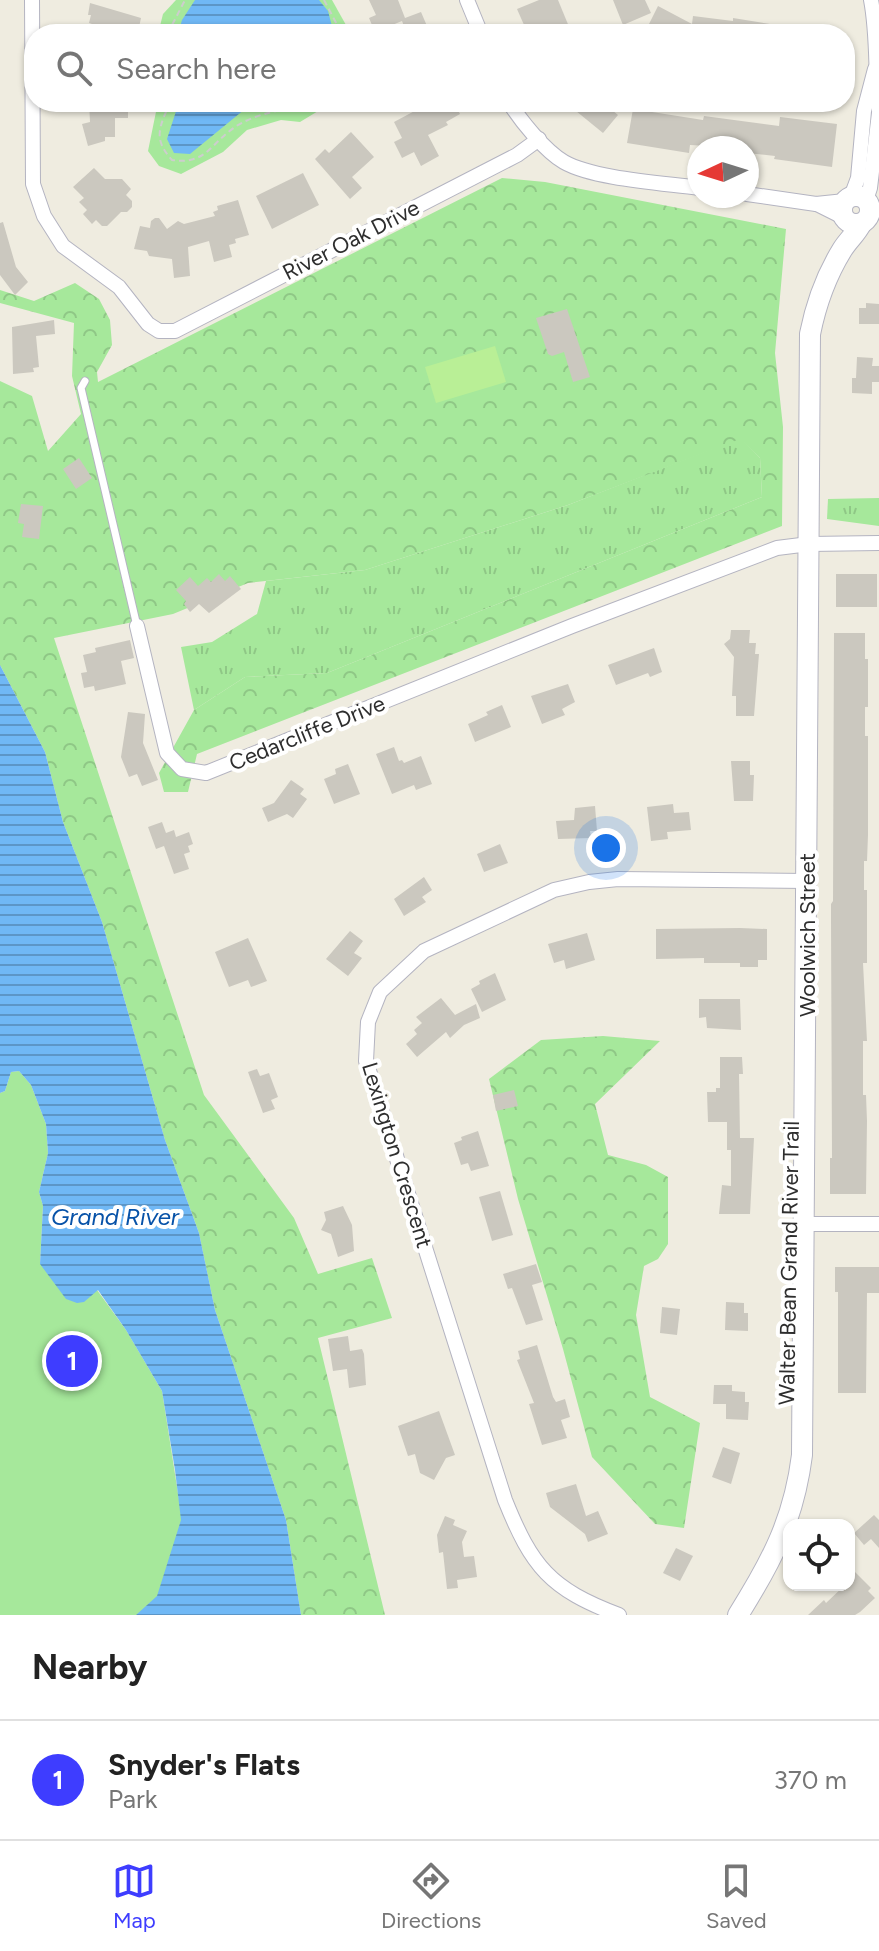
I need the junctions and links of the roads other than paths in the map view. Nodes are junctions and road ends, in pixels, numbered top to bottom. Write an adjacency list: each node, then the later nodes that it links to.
1 (32, 0): 4 (street, River Oak Drive)
2 (467, 0): 5 (street)
3 (871, 0): 6 (street)
4 (32, 24)
5 (477, 24)
6 (877, 69): 7 (street); 13 (street)
7 (879, 111): 13 (street)
8 (33, 112): 10 (street, River Oak Drive)
9 (517, 112): 10 (street)
10 (539, 139): 11 (street)
11 (687, 186)
12 (759, 196): 13 (street)
13 (864, 211): 16 (street, Woolwich Street)
14 (85, 381): 17 (lane, Cedarcliffe Drive)
15 (879, 543): 16 (street, Cedarcliffe Drive)
16 (809, 544): 17 (street, Cedarcliffe Drive); 18 (street, Woolwich Street)
17 (137, 626)
18 (807, 881): 19 (street, Woolwich Street); 21 (street, Lexington Crescent)
19 (805, 1224): 20 (street); 22 (street, Woolwich Street)
20 (879, 1224)
21 (619, 1615)
22 (738, 1615)

